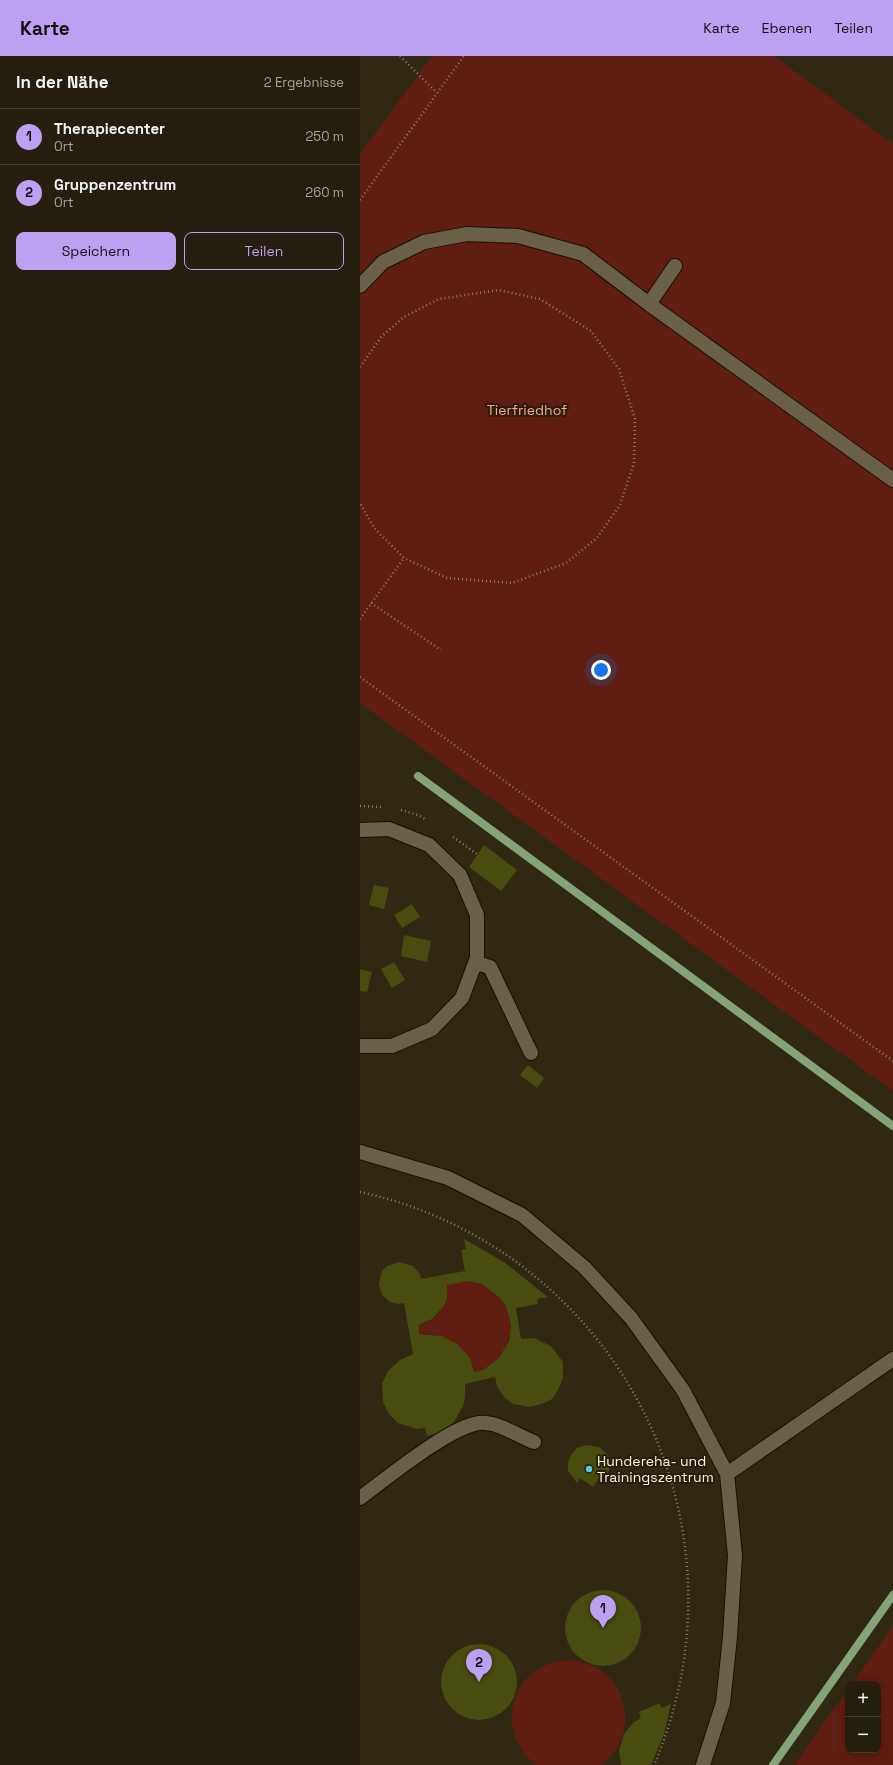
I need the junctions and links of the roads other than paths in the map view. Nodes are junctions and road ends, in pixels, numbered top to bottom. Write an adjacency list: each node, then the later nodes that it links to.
1 (675, 266): 3 (lane)
2 (360, 286): 3 (lane)
3 (648, 304): 4 (lane)
4 (893, 480)
5 (360, 830): 6 (lane)
6 (476, 963): 7 (lane); 8 (lane)
7 (360, 1046)
8 (531, 1053)
9 (360, 1152): 12 (lane)
10 (893, 1359): 12 (lane)
11 (534, 1442): 13 (lane)
12 (727, 1474): 14 (lane)
13 (360, 1498)
14 (703, 1765)

